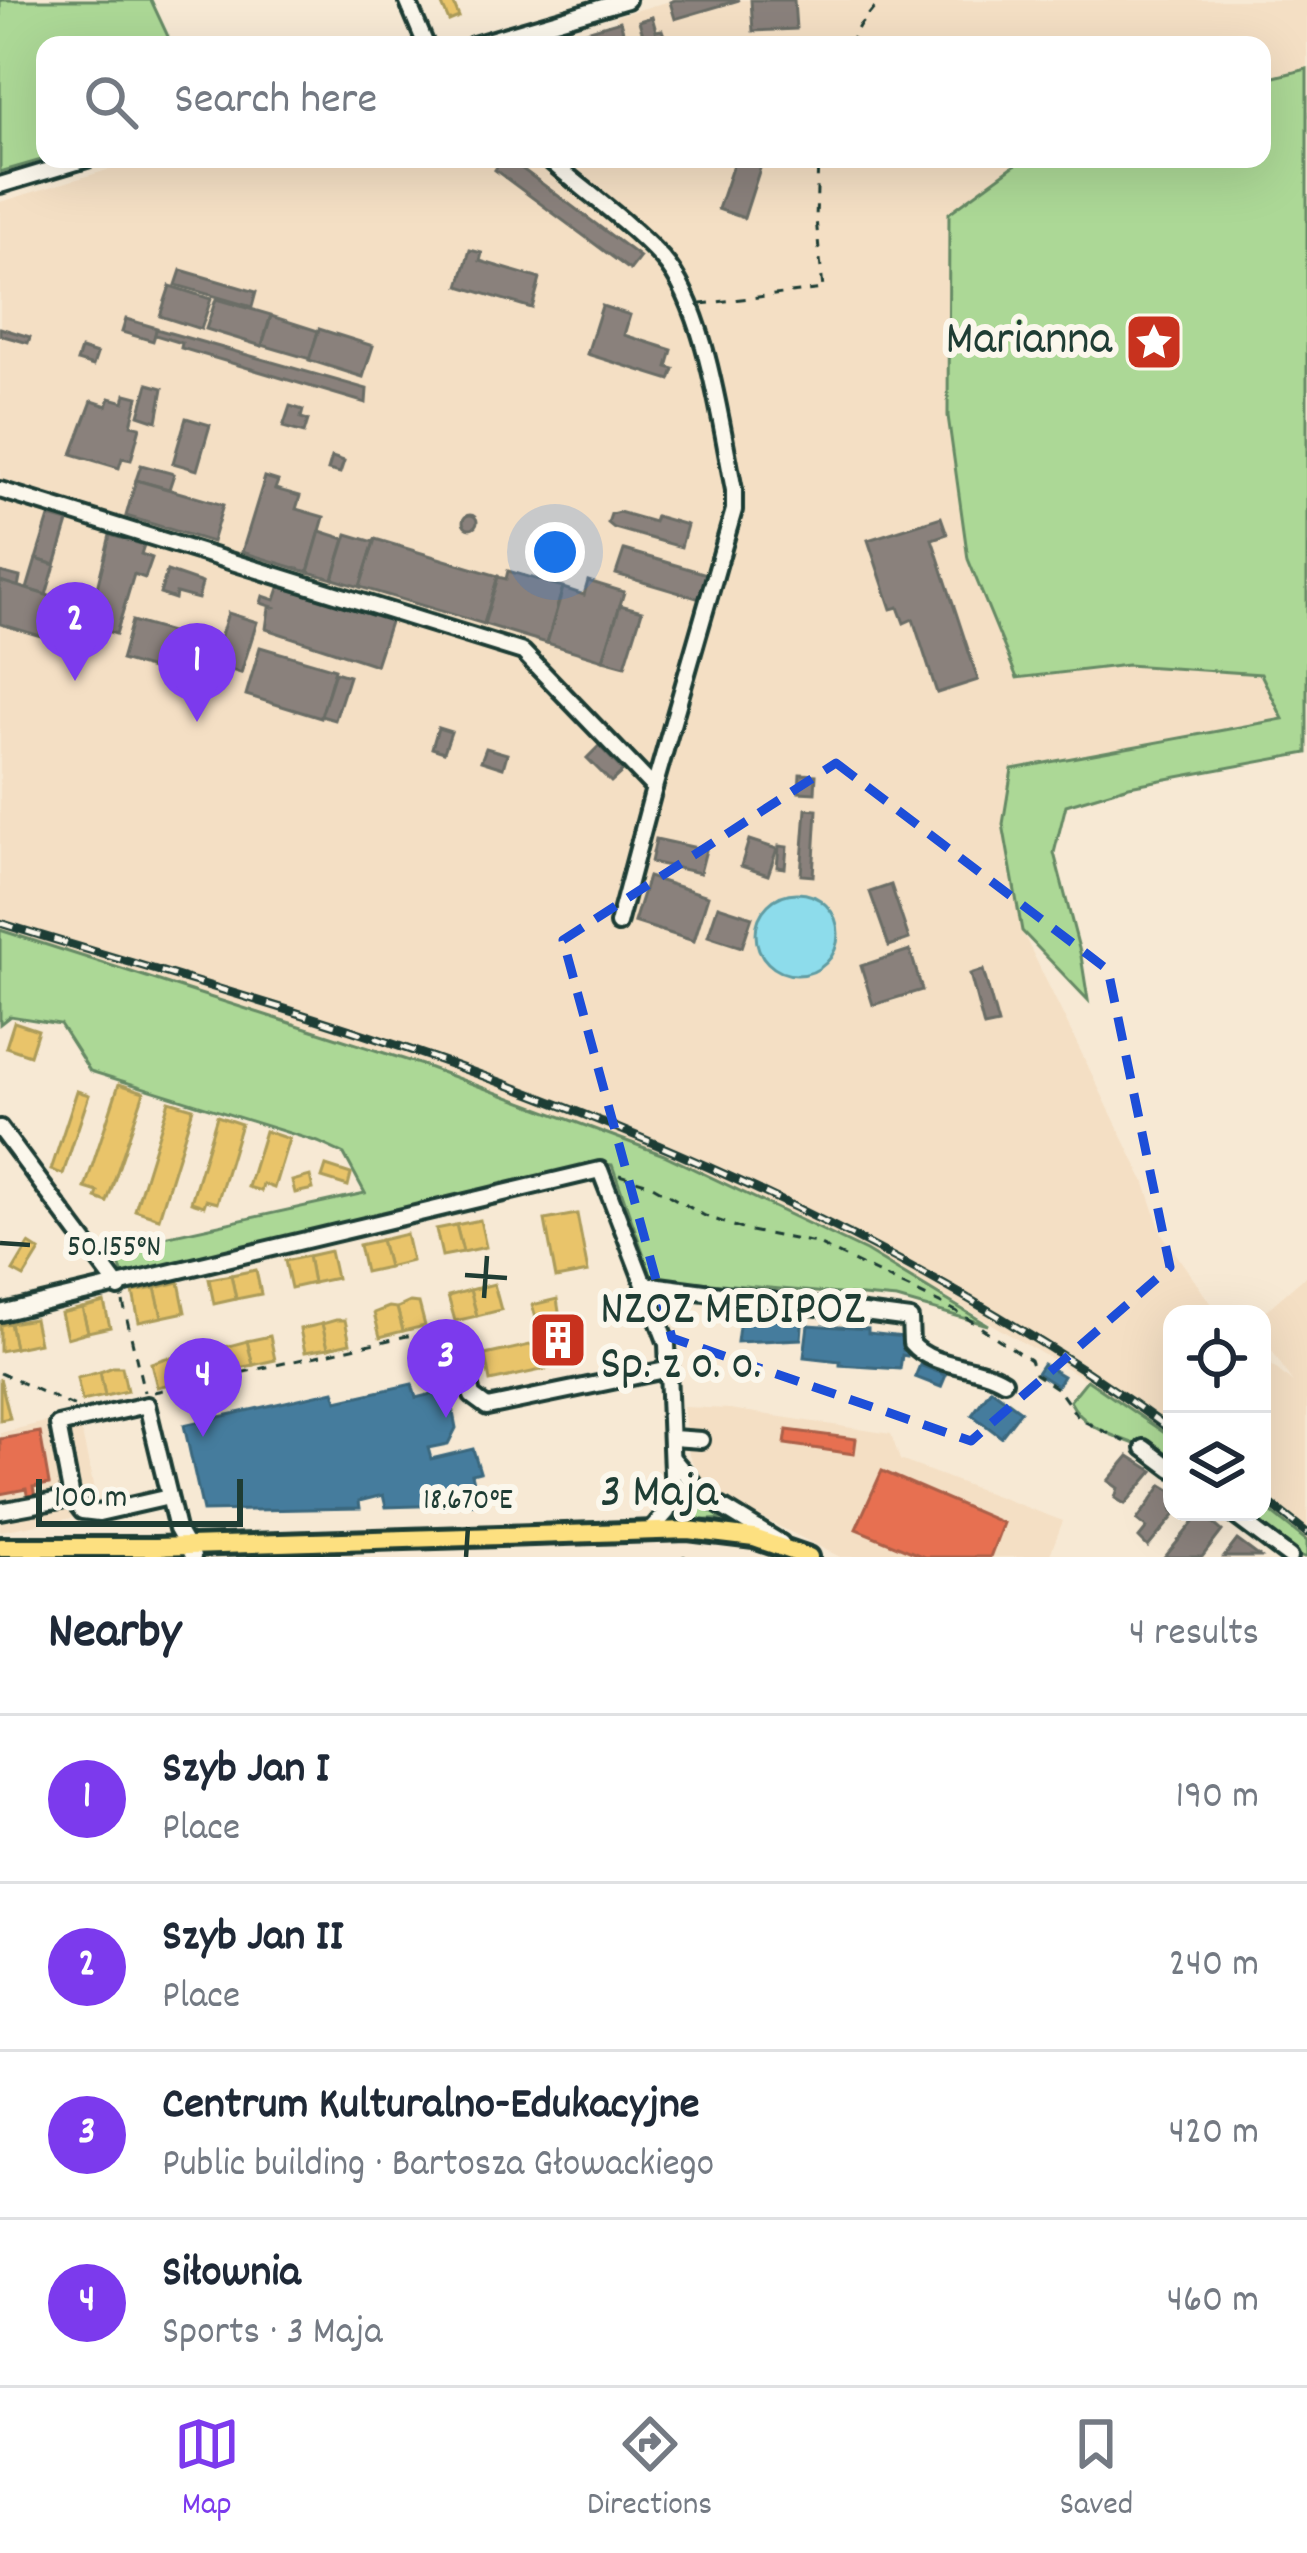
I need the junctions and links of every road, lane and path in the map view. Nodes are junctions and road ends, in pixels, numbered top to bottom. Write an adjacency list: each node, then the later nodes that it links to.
1 (407, 0): 4 (street)
2 (627, 0): 5 (street)
3 (881, 0): 6 (path)
4 (422, 36)
5 (504, 36)
6 (854, 36)
7 (56, 168): 10 (street)
8 (558, 168): 11 (street)
9 (818, 168): 11 (path)
10 (0, 184)
11 (688, 306): 13 (street)
12 (0, 490): 13 (street)
13 (654, 788): 14 (street)
14 (618, 924)
15 (0, 1129): 18 (street)
16 (600, 1170): 17 (street); 18 (street); 27 (path)
17 (644, 1284): 21 (street); 23 (street)
18 (119, 1288): 19 (street); 20 (path)
19 (0, 1313)
20 (463, 1354): 21 (street)
21 (670, 1369): 25 (street)
22 (0, 1373): 24 (path)
23 (1004, 1382)
24 (80, 1409)
25 (673, 1438): 26 (street); 28 (street)
26 (701, 1439)
27 (1144, 1448): 29 (street)
28 (674, 1459): 34 (street); 36 (street)
29 (1163, 1462)
30 (169, 1497): 31 (street); 31 (street); 37 (street)
31 (72, 1498): 32 (street)
32 (0, 1511)
33 (1242, 1521): 39 (street)
34 (650, 1531): 36 (main road, 3 Maja); 37 (main road, 3 Maja)
35 (0, 1546): 37 (main road, 3 Maja)
36 (791, 1549): 38 (main road, 3 Maja)
37 (189, 1552)
38 (809, 1557)
39 (1291, 1557)

